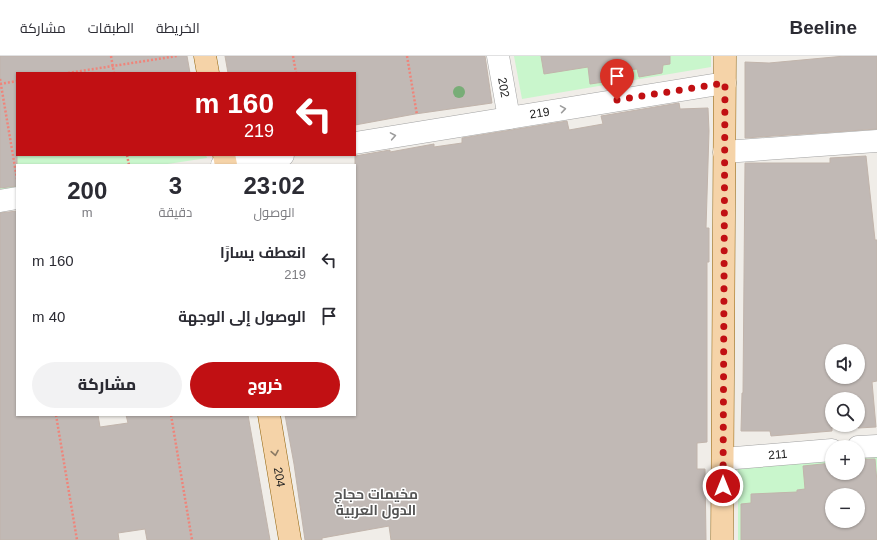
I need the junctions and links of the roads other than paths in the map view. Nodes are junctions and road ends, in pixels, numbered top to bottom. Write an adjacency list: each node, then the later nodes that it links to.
1 (205, 56): 4 (main road)
2 (498, 56): 6 (street, 202)
3 (725, 56): 5 (main road)
4 (208, 72)
5 (725, 83): 6 (street, 219, one-way to 5); 9 (main road)
6 (509, 118): 8 (street, 219, one-way to 6)
7 (877, 141): 9 (street)
8 (356, 143)
9 (724, 152): 18 (main road)
10 (275, 156): 11 (street)
11 (224, 162)
12 (16, 198): 13 (street)
13 (0, 201)
14 (269, 416): 19 (main road, 204, one-way to 19)
15 (877, 446): 16 (street)
16 (865, 447)
17 (825, 451): 18 (street, 211)
18 (723, 459): 20 (main road)
19 (290, 540)
20 (722, 540)

